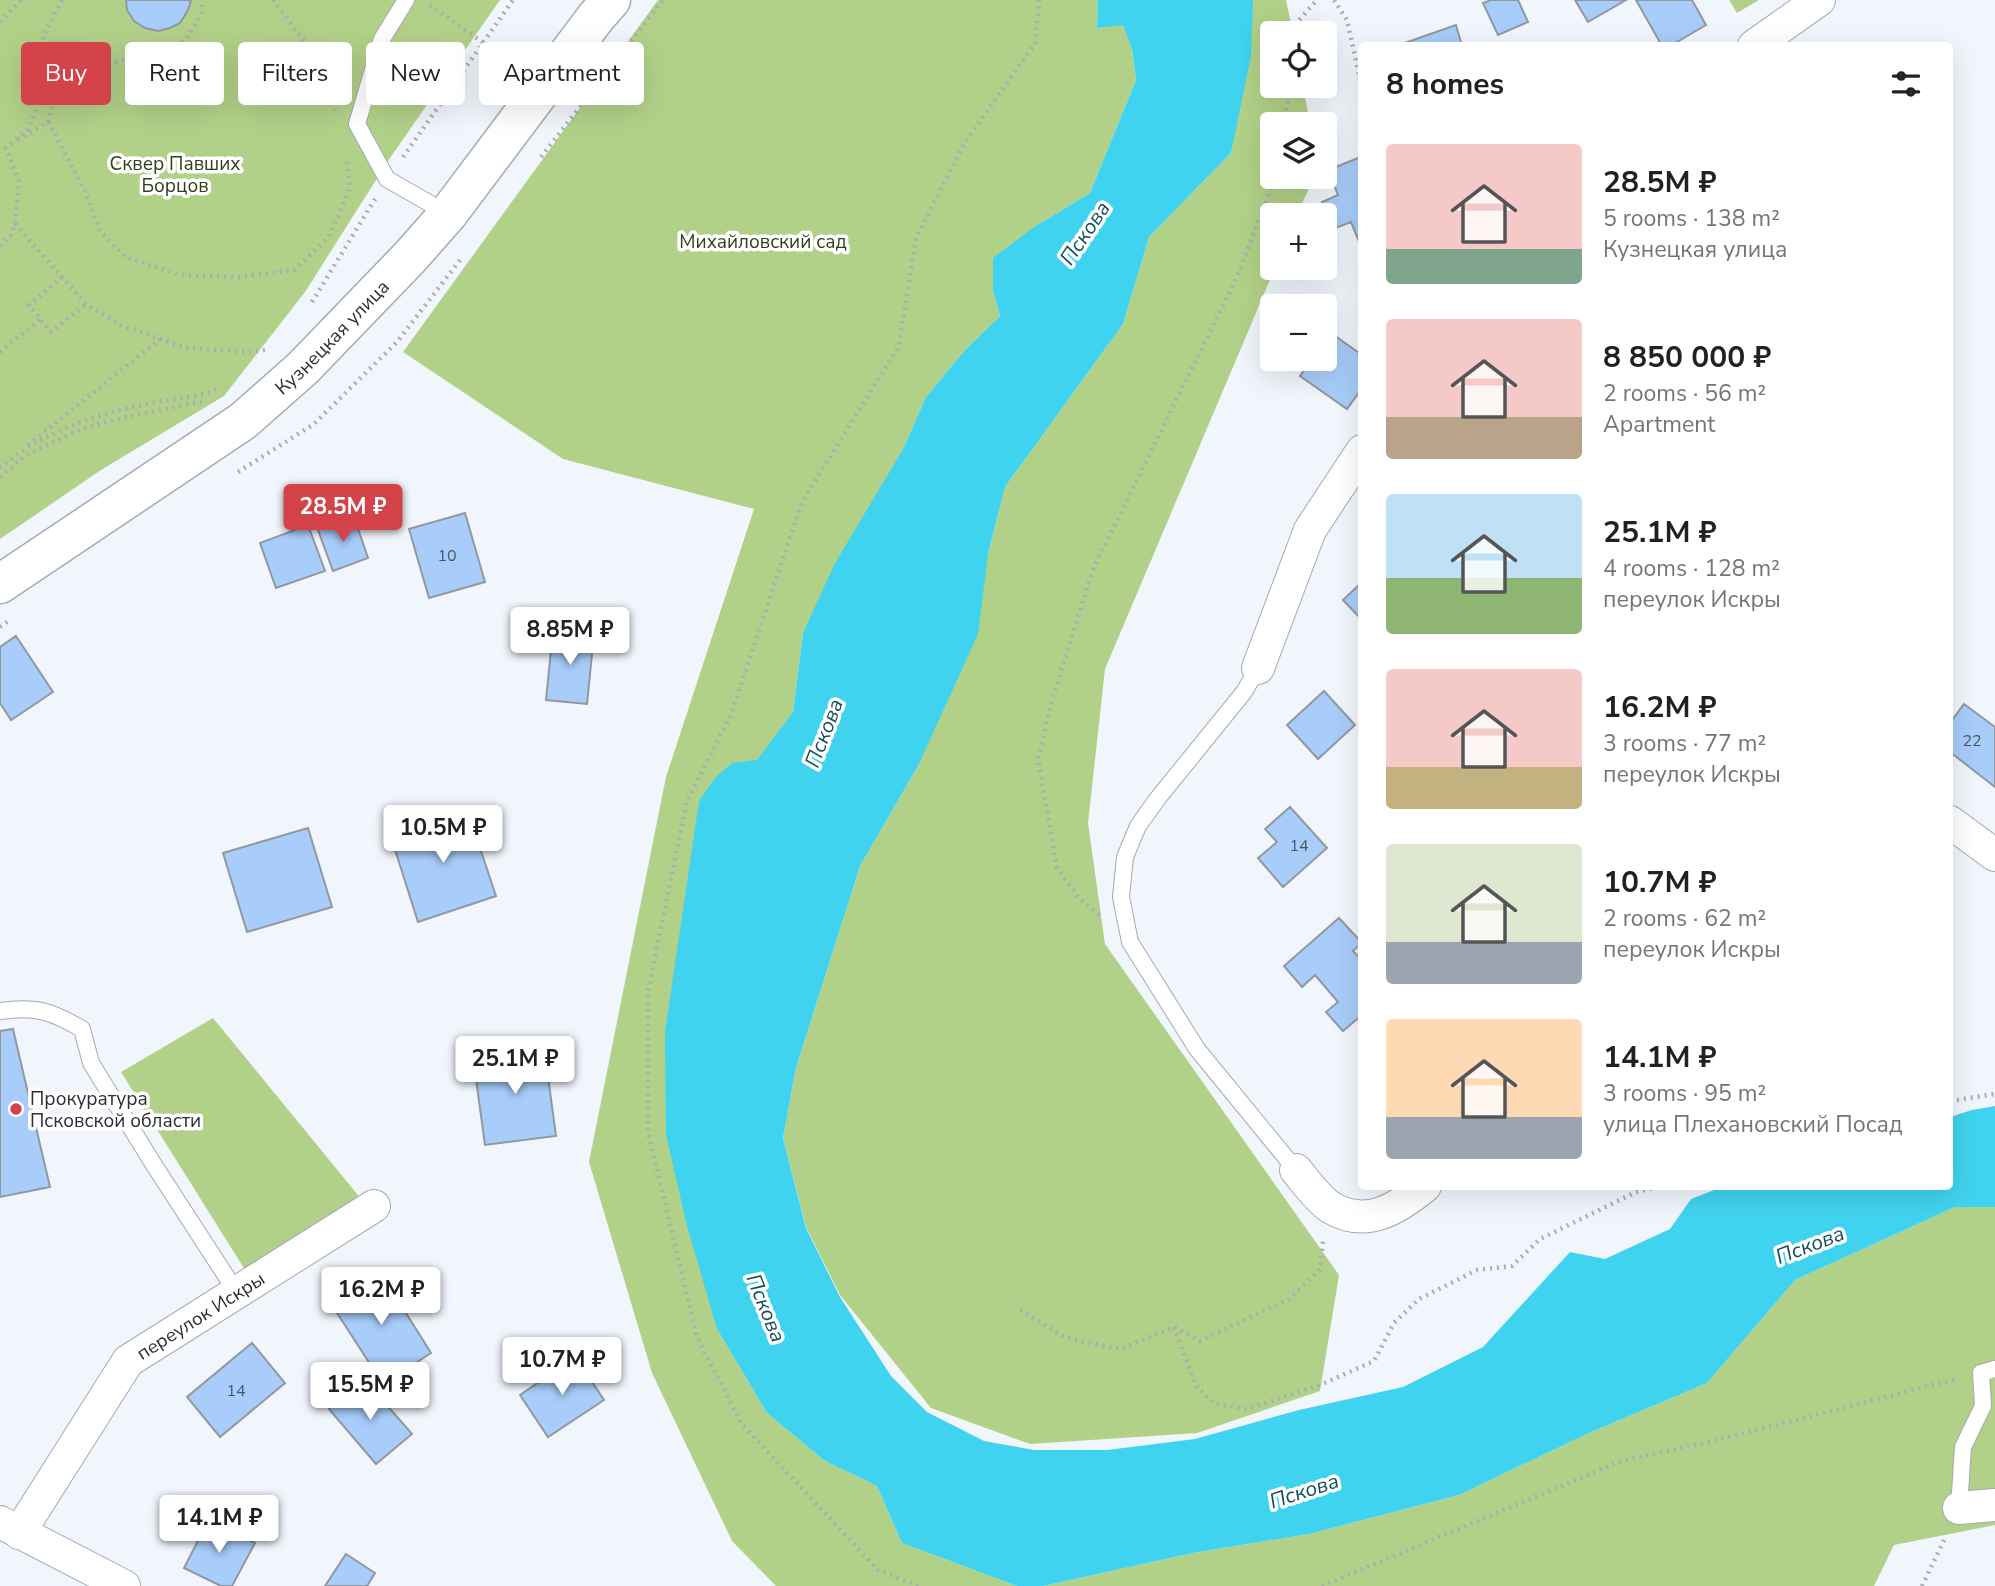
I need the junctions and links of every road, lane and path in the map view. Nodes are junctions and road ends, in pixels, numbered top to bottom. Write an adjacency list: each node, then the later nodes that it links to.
1 (21, 0): 13 (path)
2 (62, 0): 19 (path)
3 (203, 0): 18 (path)
4 (273, 0): 17 (path)
5 (406, 0): 22 (lane)
6 (1040, 0): 58 (path)
7 (1317, 0): 12 (path)
8 (1334, 0): 16 (path)
9 (1817, 1): 15 (street)
10 (428, 4): 14 (path)
11 (604, 6): 22 (street, Кузнецкая улица)
12 (1298, 21)
13 (0, 22)
14 (483, 42)
15 (1760, 42)
16 (1358, 70)
17 (339, 120)
18 (48, 122): 19 (path); 20 (path)
19 (6, 148): 23 (path)
20 (346, 154)
21 (1271, 189): 41 (path)
22 (447, 214): 37 (street, Кузнецкая улица)
23 (15, 224): 24 (path); 25 (path)
24 (0, 246)
25 (62, 277): 26 (path); 27 (path)
26 (86, 304): 27 (path); 28 (path)
27 (40, 318): 30 (path)
28 (160, 340): 29 (path); 33 (path)
29 (272, 349)
30 (0, 352)
31 (226, 387): 33 (path)
32 (207, 400): 36 (path)
33 (19, 452): 35 (path)
34 (1358, 458): 38 (street)
35 (0, 468)
36 (0, 477)
37 (0, 584)
38 (1258, 668): 41 (lane)
39 (1953, 824): 40 (street)
40 (1995, 855)
41 (1130, 942): 45 (lane)
42 (0, 1011): 50 (lane)
43 (1995, 1094): 44 (path)
44 (1953, 1101)
45 (1296, 1170): 48 (street)
46 (1420, 1190): 48 (street)
47 (1645, 1190): 52 (path)
48 (1328, 1205): 52 (path)
49 (374, 1206): 50 (street, переулок Искры)
50 (237, 1293): 56 (street, переулок Искры)
51 (1020, 1310): 52 (path)
52 (1174, 1326)
53 (1988, 1371): 55 (lane); 59 (path)
54 (1995, 1505): 55 (street)
55 (1959, 1508): 60 (path)
56 (10, 1528): 57 (street)
57 (124, 1586)
58 (918, 1586)
59 (1322, 1586)
60 (1922, 1586)

